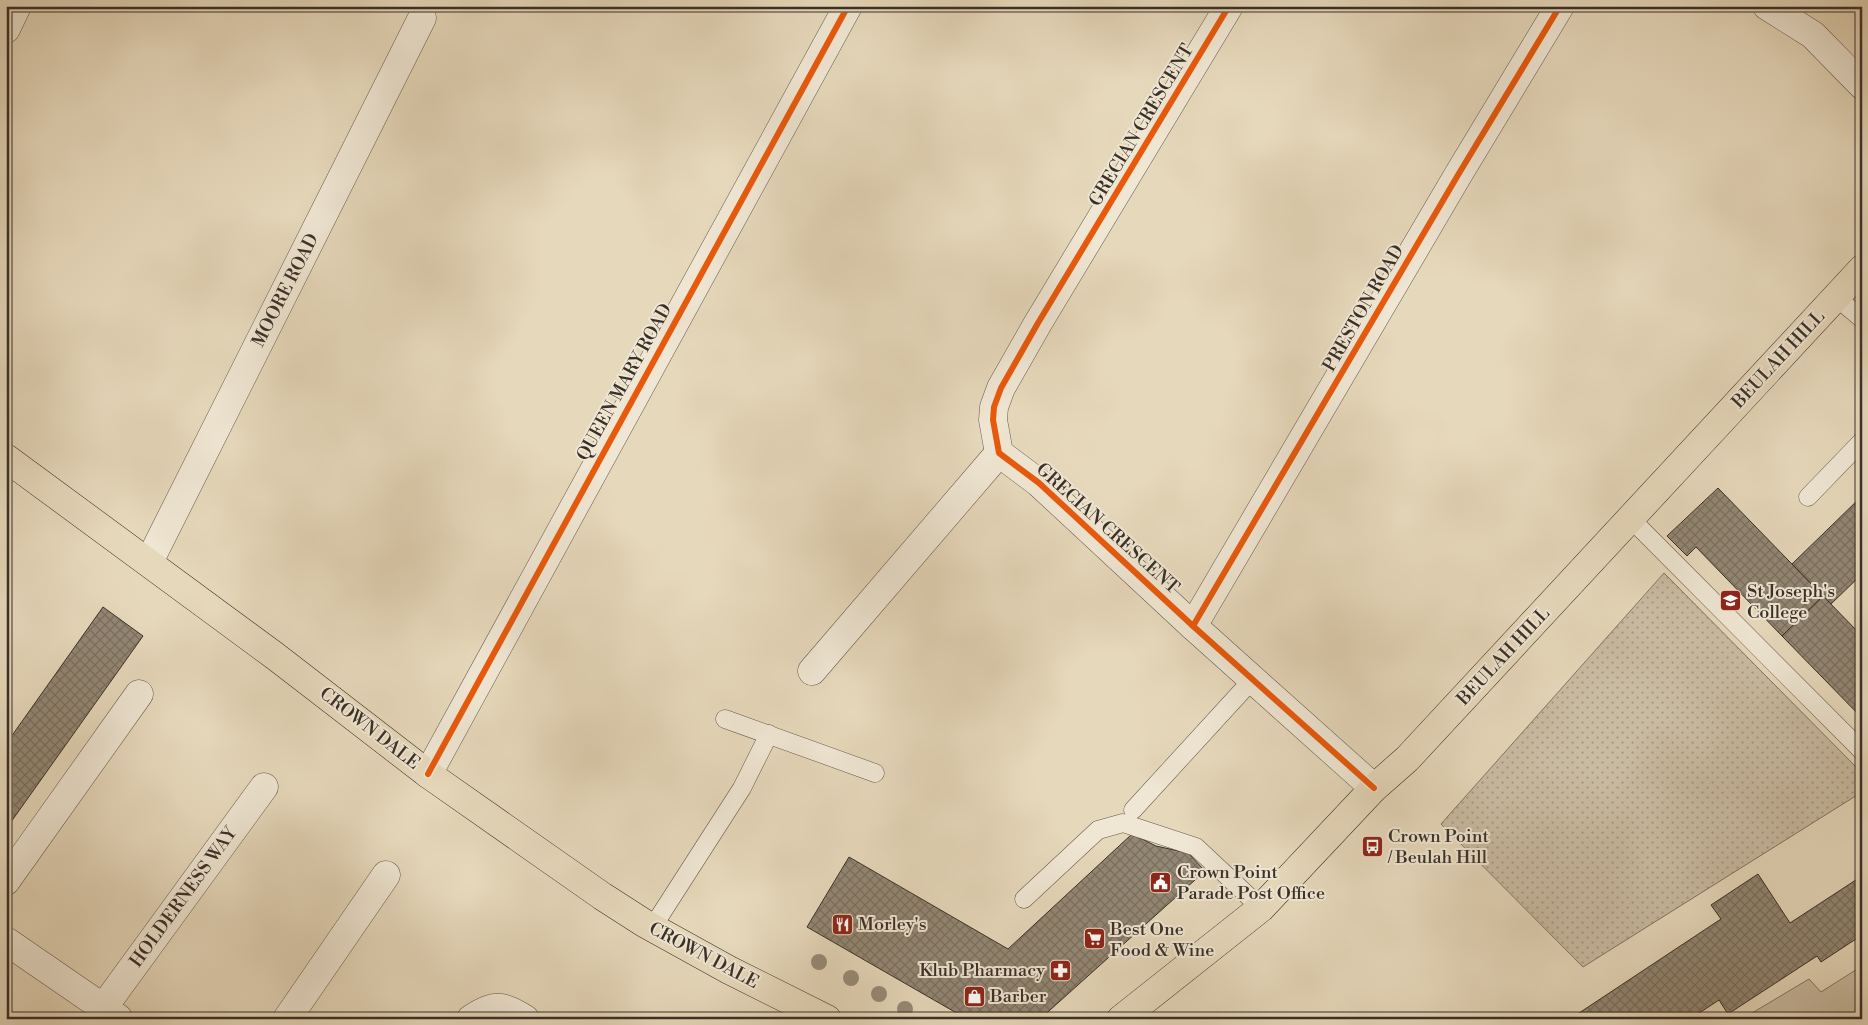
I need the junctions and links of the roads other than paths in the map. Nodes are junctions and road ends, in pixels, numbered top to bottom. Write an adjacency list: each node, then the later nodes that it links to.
1 (17, 6): 7 (street)
2 (848, 6): 26 (street, QUEEN MARY ROAD)
3 (1229, 6): 13 (street, GRECIAN CRESCENT)
4 (1560, 6): 18 (street, PRESTON ROAD)
5 (1767, 6): 8 (street)
6 (426, 10): 17 (street, MOORE ROAD)
7 (6, 29)
8 (1862, 85)
9 (1862, 269): 10 (main road, BEULAH HILL)
10 (1836, 297): 11 (lane); 16 (main road, BEULAH HILL)
11 (1862, 319)
12 (1862, 441): 15 (lane)
13 (999, 453): 18 (street, GRECIAN CRESCENT); 19 (street)
14 (6, 458): 17 (main road, CROWN DALE)
15 (1808, 497)
16 (1630, 518): 24 (lane); 28 (main road, BEULAH HILL)
17 (149, 562): 26 (main road, CROWN DALE)
18 (1193, 626): 20 (street, GRECIAN CRESCENT)
19 (812, 671)
20 (1252, 679): 28 (street, GRECIAN CRESCENT); 29 (lane)
21 (140, 694): 31 (street)
22 (725, 718): 23 (lane)
23 (769, 734): 25 (lane); 34 (lane)
24 (1862, 751)
25 (875, 773)
26 (428, 774): 34 (main road, CROWN DALE)
27 (264, 787): 36 (street, HOLDERNESS WAY)
28 (1374, 788): 33 (main road, BEULAH HILL)
29 (1133, 810)
30 (386, 875): 37 (street)
31 (6, 880)
32 (1024, 899): 33 (lane)
33 (1261, 908): 41 (main road, BEULAH HILL)
34 (652, 928): 40 (main road, CROWN DALE)
35 (6, 941): 36 (street, HOLDERNESS WAY)
36 (111, 1013)
37 (287, 1019)
38 (472, 1019): 39 (street)
39 (525, 1019)
40 (827, 1019)
41 (1121, 1019)

